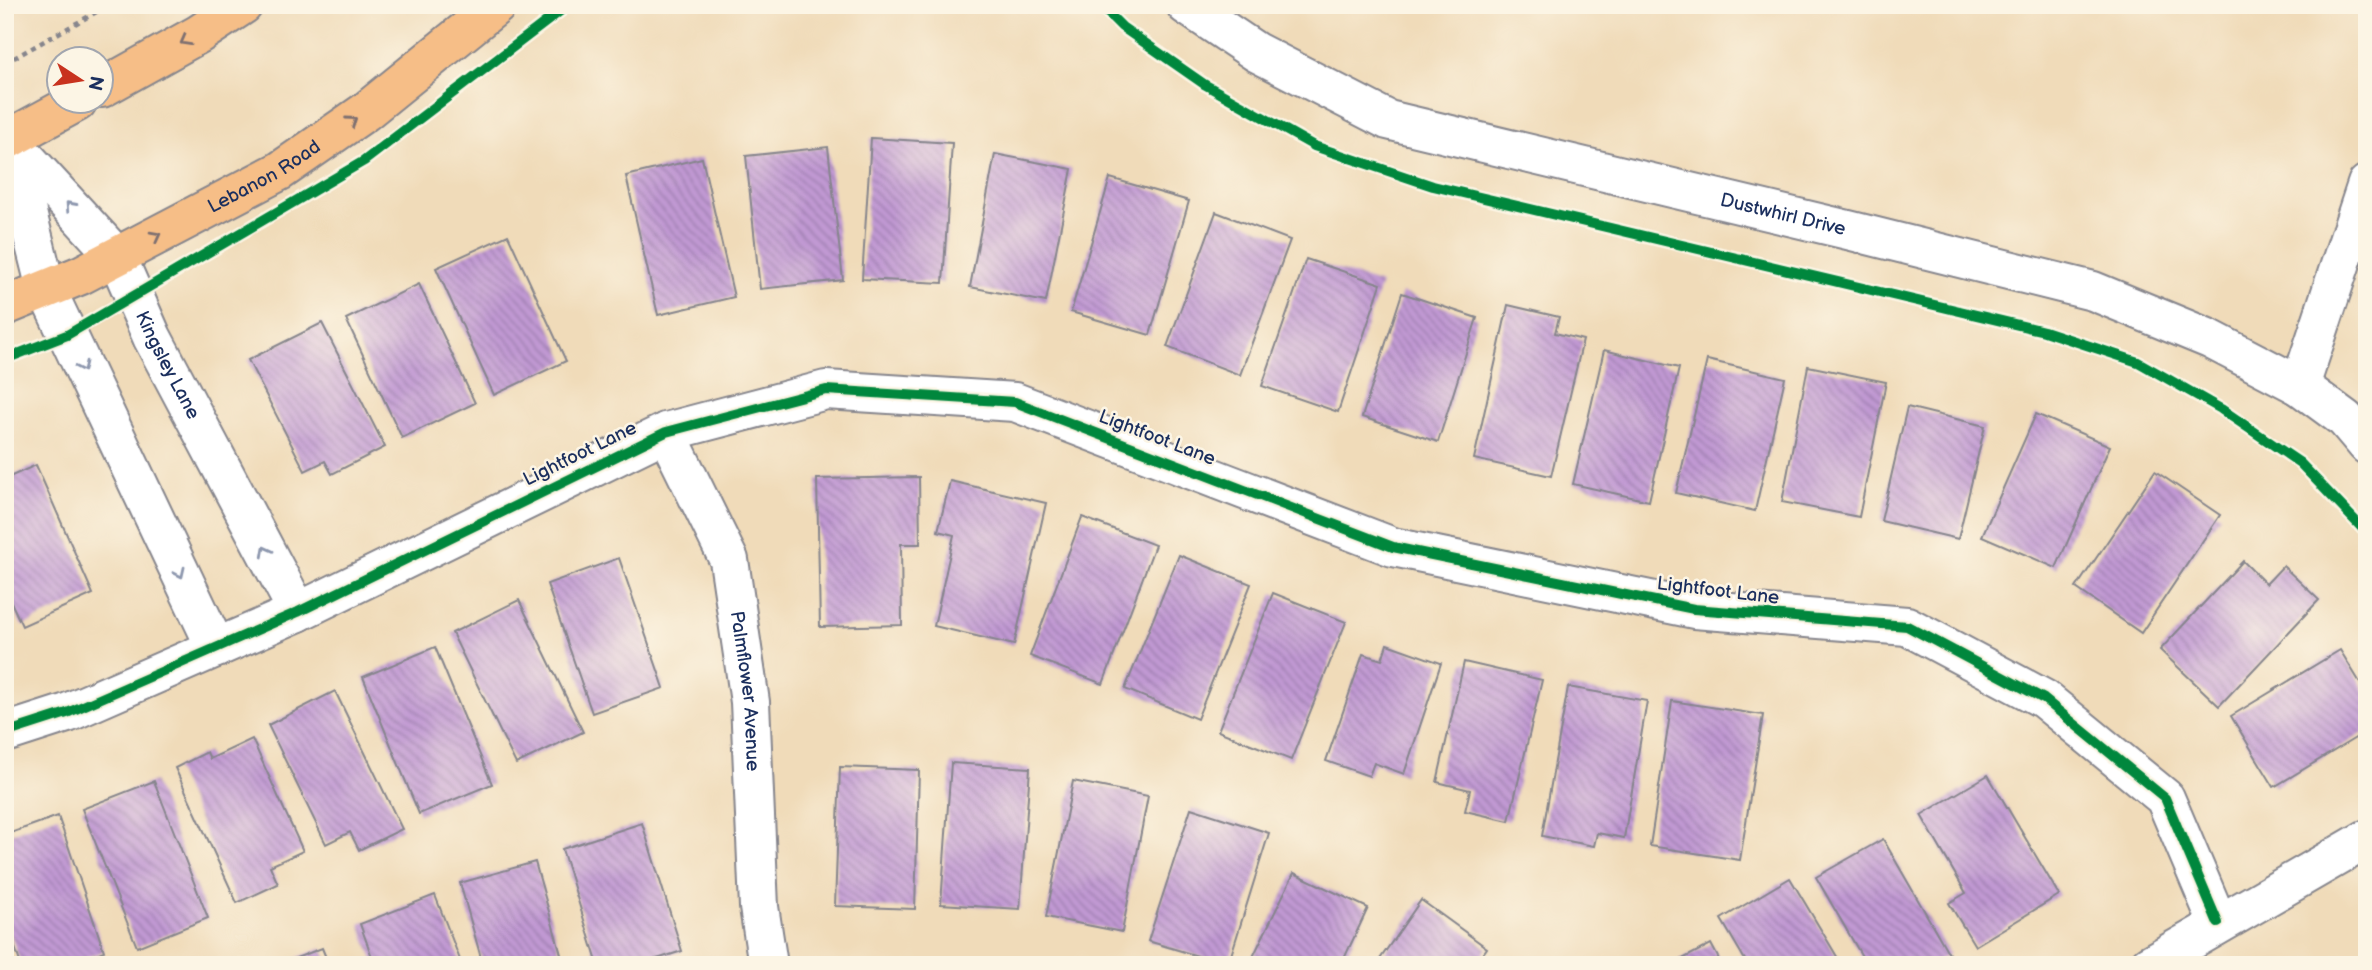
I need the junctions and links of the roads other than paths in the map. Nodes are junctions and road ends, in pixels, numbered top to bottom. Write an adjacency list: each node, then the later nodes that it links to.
1 (243, 5): 4 (main road, one-way to 4)
2 (497, 5): 8 (main road, Lebanon Road, one-way to 2)
3 (1186, 5): 11 (street, Dustwhirl Drive)
4 (116, 80)
5 (50, 116): 6 (main road)
6 (7, 138): 8 (street, Kingsley Lane, one-way to 6); 9 (street)
7 (2367, 184): 11 (street)
8 (117, 257): 9 (main road, Lebanon Road); 14 (street, Kingsley Lane, one-way to 8)
9 (46, 289): 10 (main road, Lebanon Road); 15 (street, one-way to 15)
10 (5, 306)
11 (2300, 386): 13 (street, Dustwhirl Drive)
12 (666, 432): 14 (street, Lightfoot Lane); 18 (street, Lightfoot Lane); 19 (street, Palmflower Avenue)
13 (2367, 445)
14 (298, 611): 15 (street, Lightfoot Lane)
15 (216, 648): 16 (street, Lightfoot Lane)
16 (5, 733)
17 (2367, 839): 18 (street)
18 (2218, 923): 20 (street)
19 (768, 965)
20 (2149, 965)

